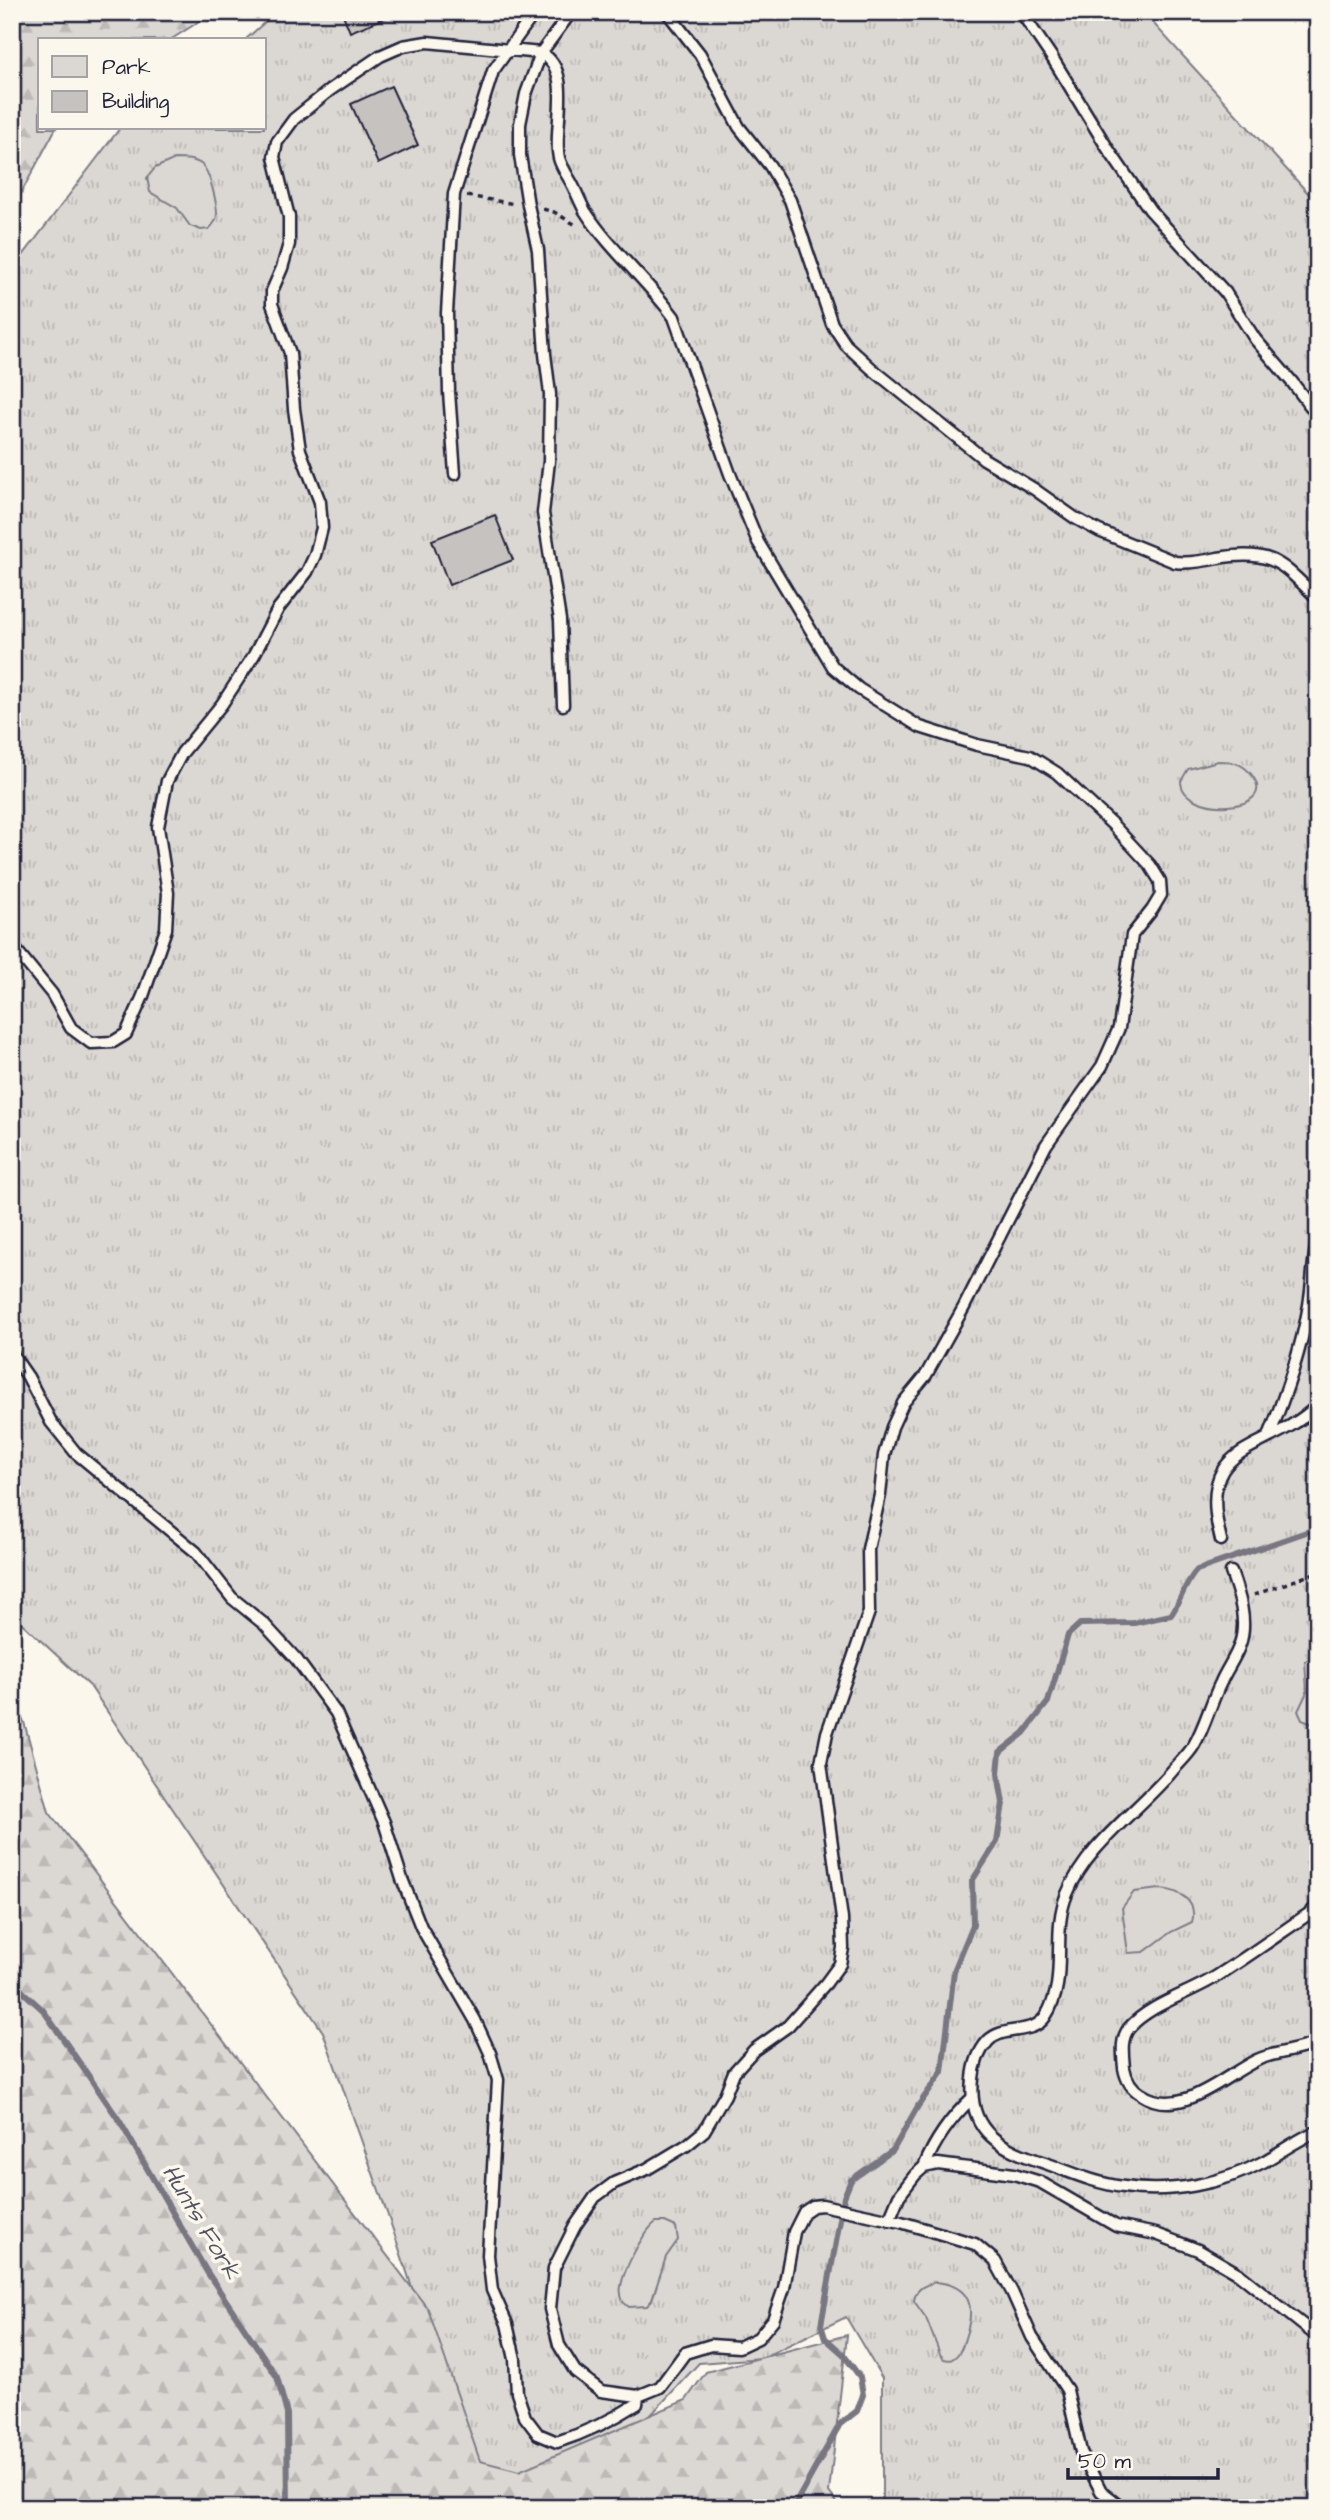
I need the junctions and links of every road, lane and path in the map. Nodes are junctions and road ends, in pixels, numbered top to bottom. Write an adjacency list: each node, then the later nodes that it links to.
1 (535, 12): 5 (lane)
2 (571, 12): 6 (lane)
3 (667, 12): 9 (lane)
4 (1021, 12): 7 (lane)
5 (509, 50): 6 (lane); 8 (lane); 11 (lane)
6 (541, 53): 10 (lane); 27 (lane)
7 (1318, 416)
8 (455, 474)
9 (1318, 599)
10 (563, 705)
11 (12, 945)
12 (1318, 1235): 15 (lane)
13 (12, 1354): 27 (lane)
14 (1318, 1405): 15 (lane)
15 (1269, 1436): 16 (lane)
16 (1221, 1540)
17 (1231, 1572): 19 (lane)
18 (1318, 1572): 19 (path)
19 (1239, 1596): 22 (lane)
20 (1318, 1905): 21 (lane)
21 (1318, 2042)
22 (971, 2099): 23 (lane); 24 (lane)
23 (1318, 2131)
24 (924, 2167): 25 (lane); 26 (lane)
25 (889, 2220): 27 (lane); 28 (lane)
26 (1318, 2337)
27 (638, 2396)
28 (1123, 2508)

